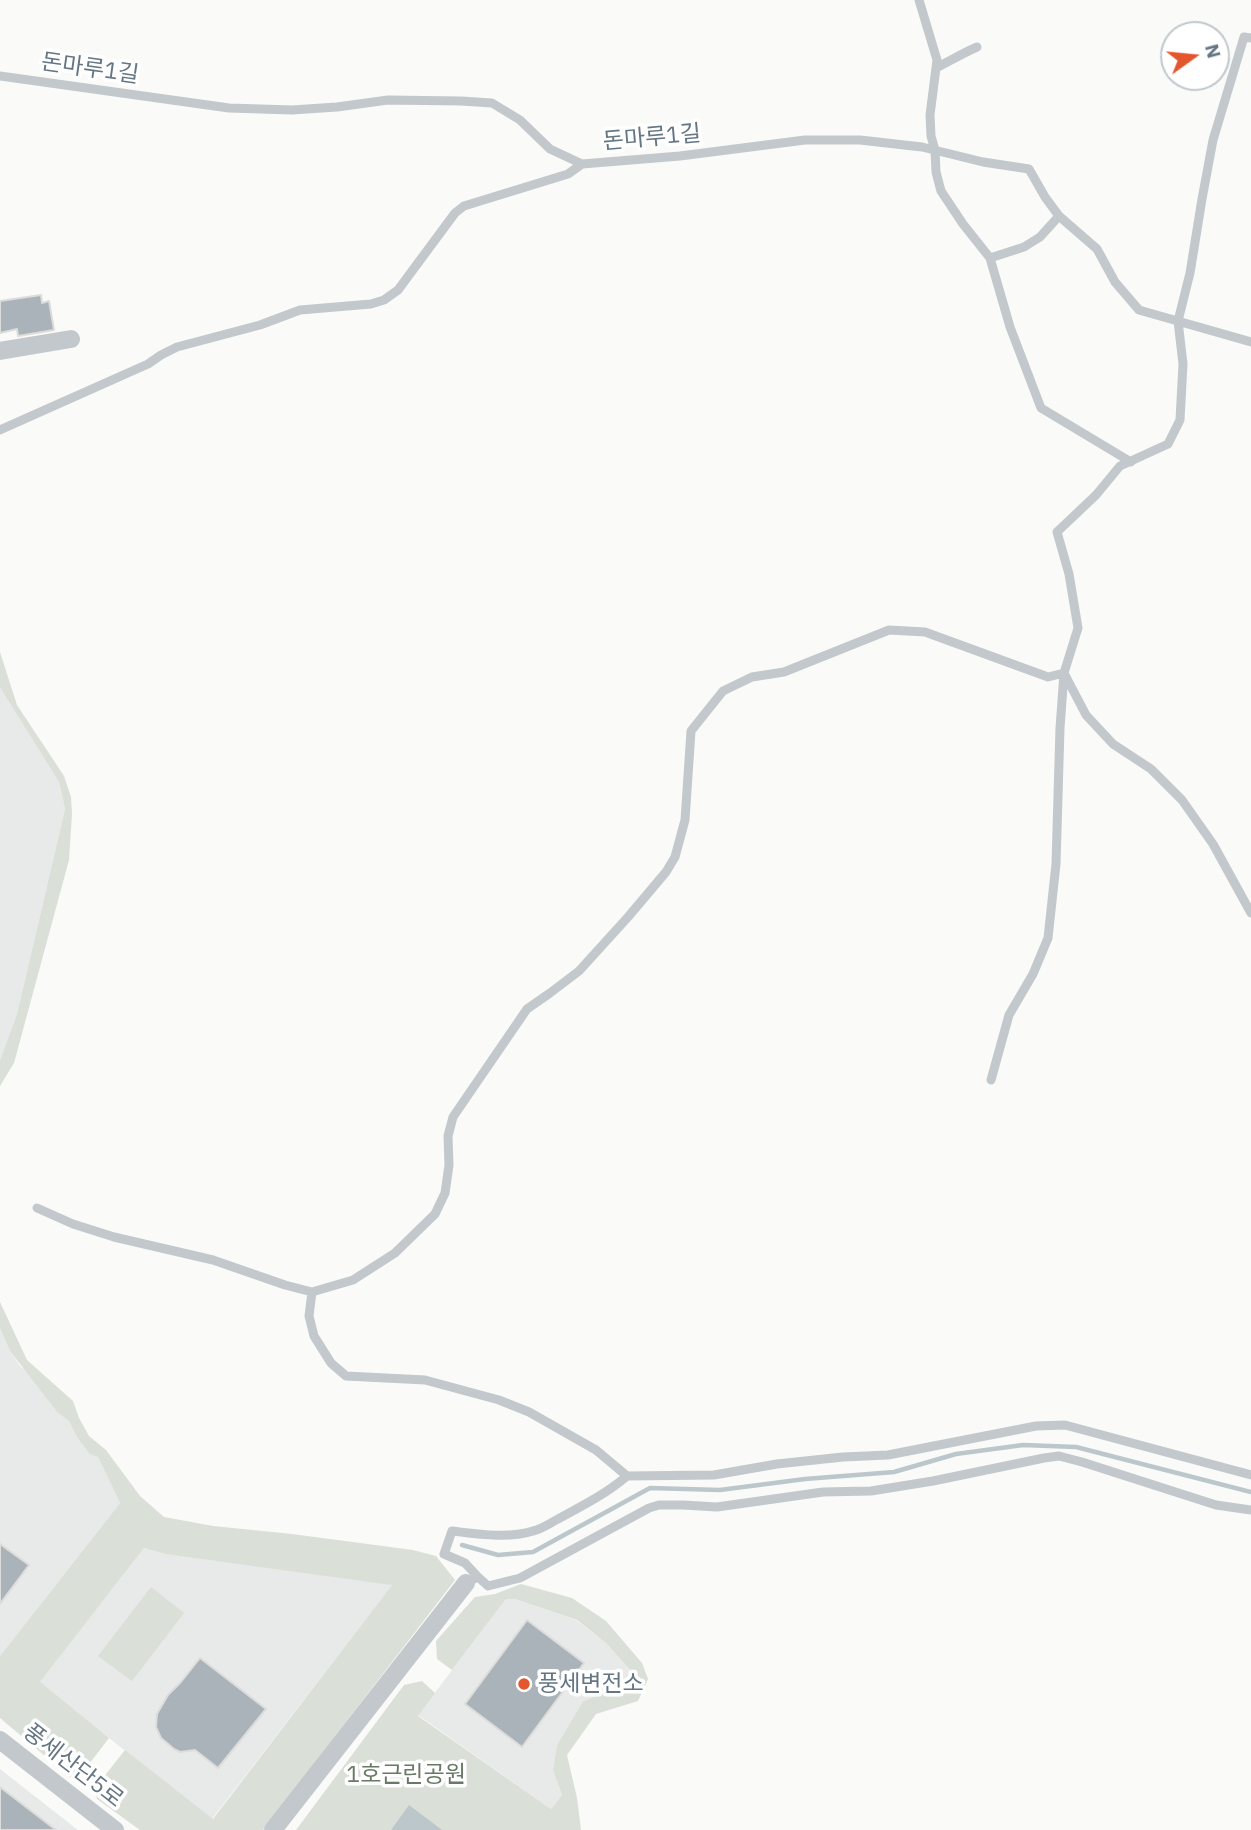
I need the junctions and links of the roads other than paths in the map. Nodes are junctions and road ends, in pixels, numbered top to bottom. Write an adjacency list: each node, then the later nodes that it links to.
1 (919, 0): 4 (lane)
2 (1251, 38): 10 (lane)
3 (977, 47): 4 (lane)
4 (936, 68): 6 (lane)
5 (0, 76): 7 (lane, 돈마루1길)
6 (935, 150): 7 (lane, 돈마루1길); 8 (lane, 돈마루1길); 9 (lane)
7 (582, 164): 14 (lane)
8 (1059, 216): 9 (lane); 10 (lane, 돈마루1길)
9 (990, 258): 15 (lane)
10 (1178, 321): 12 (lane, 돈마루1길); 15 (lane)
11 (71, 339): 13 (street)
12 (1251, 341)
13 (0, 351)
14 (0, 430)
15 (1131, 461): 16 (lane)
16 (1064, 673): 17 (lane); 18 (lane); 20 (lane)
17 (1251, 913)
18 (992, 1080)
19 (37, 1208): 20 (lane)
20 (312, 1292): 22 (lane)
21 (1251, 1475): 22 (lane)
22 (627, 1476): 24 (lane)
23 (1251, 1510): 24 (lane)
24 (472, 1580): 27 (street)
25 (0, 1740): 26 (street, 풍세산단5로)
26 (115, 1830)
27 (273, 1830)

